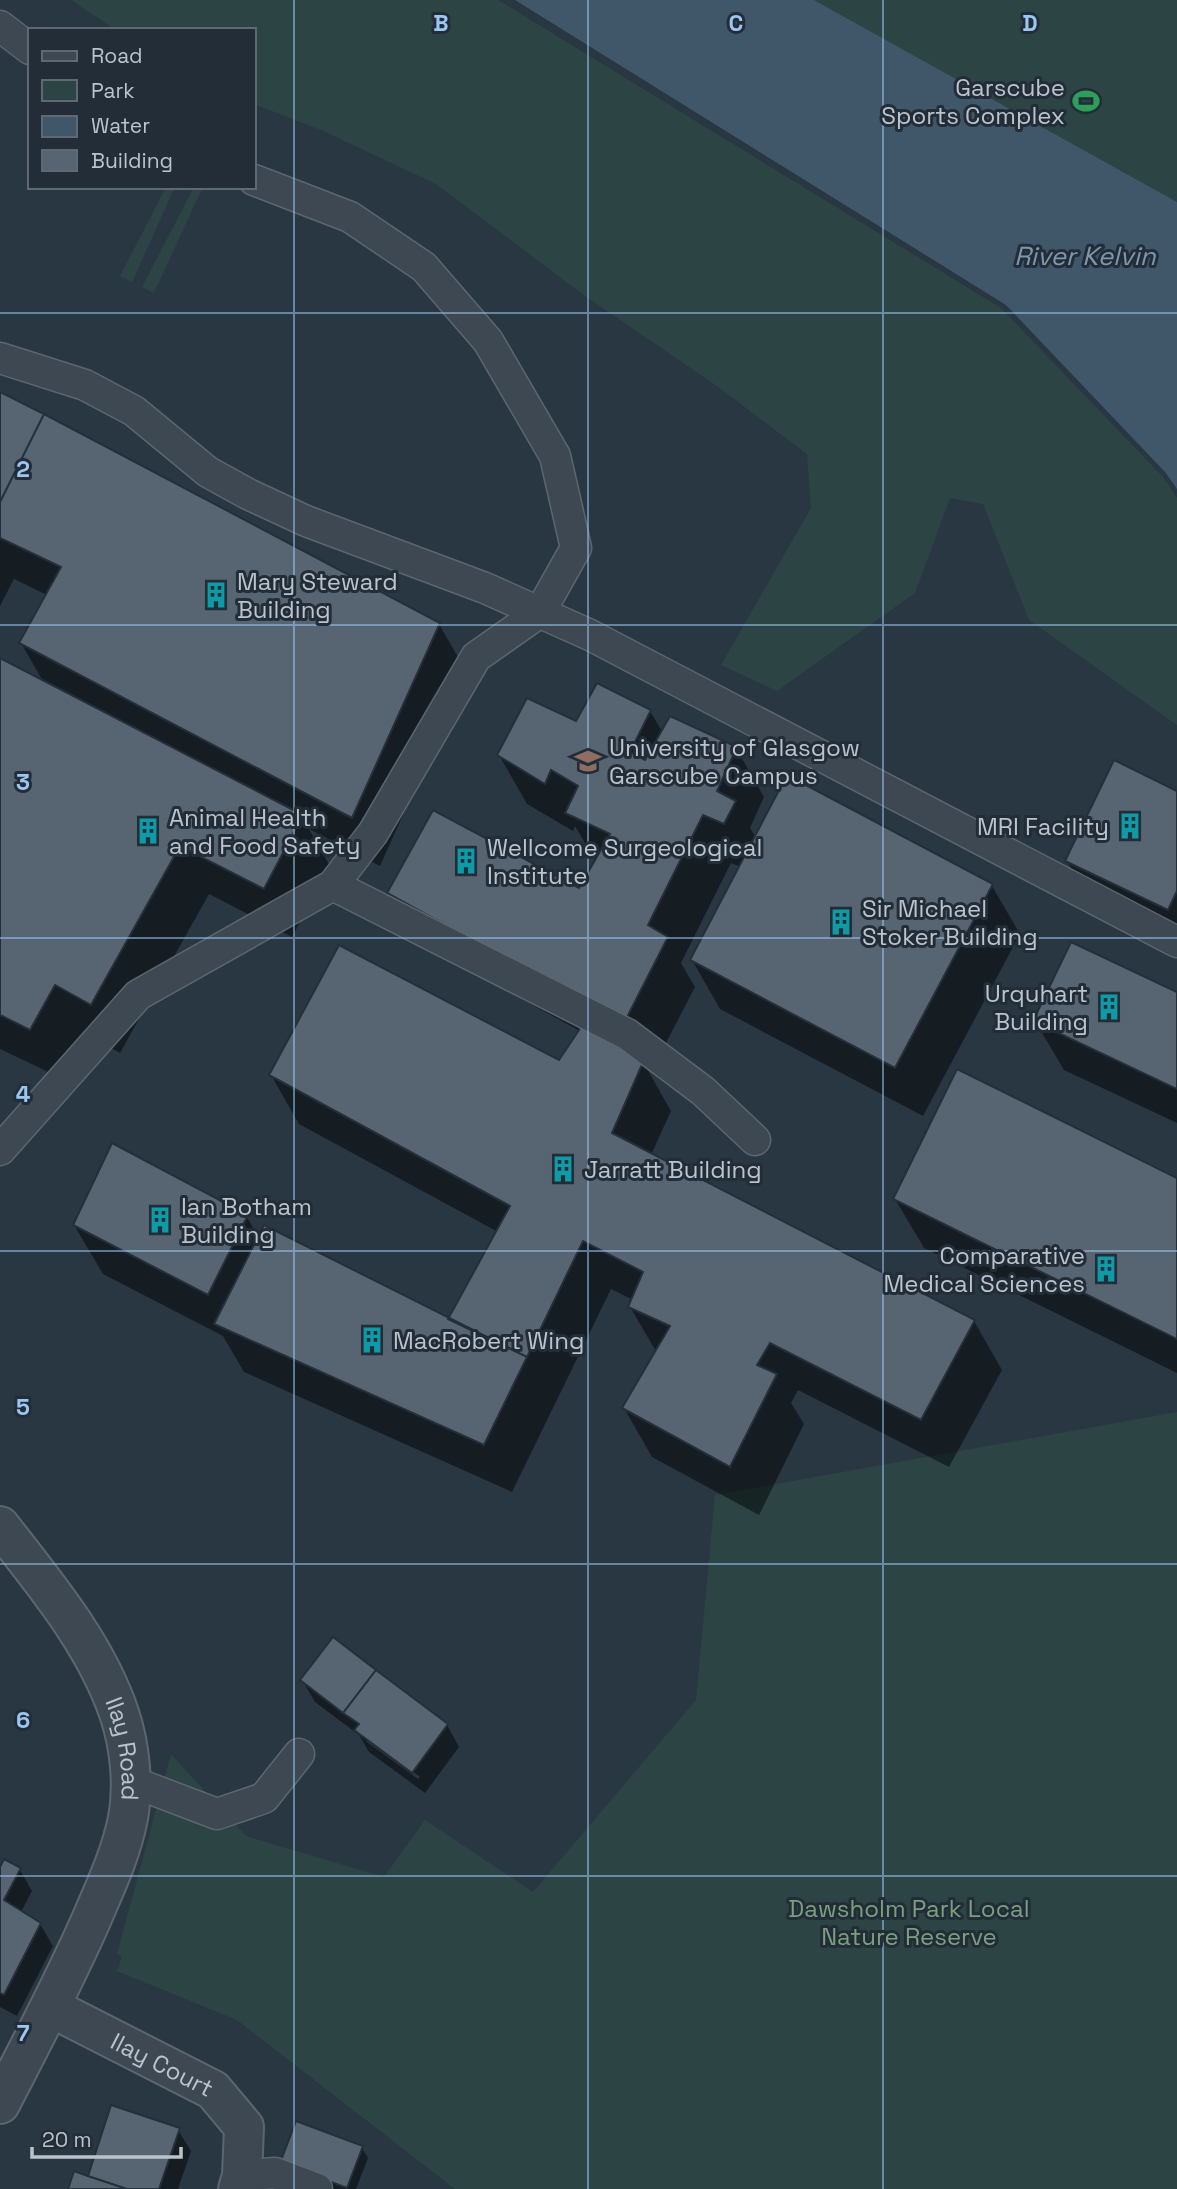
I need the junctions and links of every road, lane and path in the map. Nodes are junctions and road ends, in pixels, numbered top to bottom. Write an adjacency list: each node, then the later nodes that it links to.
1 (0, 26): 2 (lane)
2 (28, 47)
3 (256, 181): 5 (lane)
4 (0, 358): 5 (lane)
5 (540, 612): 6 (lane); 7 (lane)
6 (333, 885): 8 (lane); 9 (lane)
7 (1177, 942)
8 (755, 1140)
9 (0, 1150)
10 (0, 1526): 12 (street, Ilay Road)
11 (299, 1754): 12 (lane)
12 (130, 1781): 13 (street, Ilay Road)
13 (52, 2008): 14 (street, Ilay Road); 15 (street, Ilay Court)
14 (5, 2083)
15 (240, 2183): 16 (lane)
16 (317, 2189)

